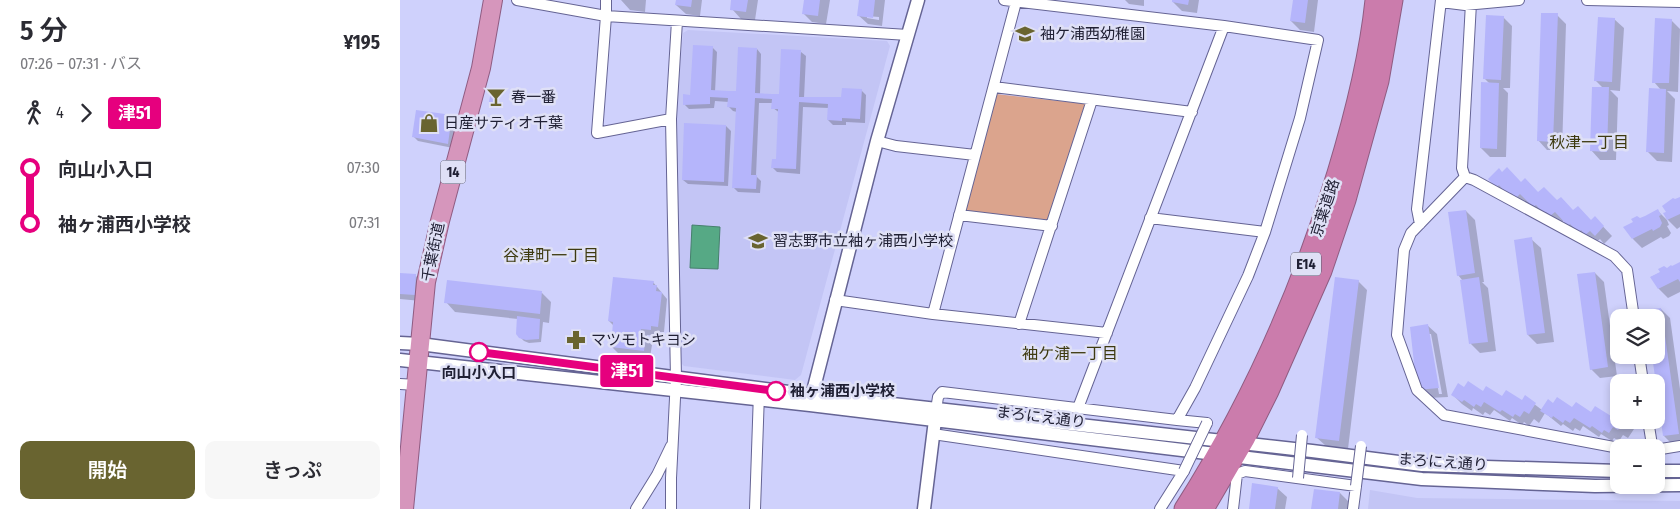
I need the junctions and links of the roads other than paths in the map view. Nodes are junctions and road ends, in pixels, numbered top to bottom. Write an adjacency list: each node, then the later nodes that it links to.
1 (493, 0): 36 (highway, 千葉街道 / 14)
2 (517, 0): 14 (street)
3 (606, 0): 14 (street)
4 (918, 0): 17 (street)
5 (1004, 0): 11 (street)
6 (1375, 0): 52 (highway, 京葉道路 / E14)
7 (1393, 0): 52 (highway, 京葉道路 / E14)
8 (1519, 0): 12 (street)
9 (1587, 0): 13 (street)
10 (1441, 1): 12 (street); 27 (street)
11 (1016, 2): 16 (street); 18 (street)
12 (1473, 2): 24 (street)
13 (1680, 2)
14 (606, 16): 15 (street); 21 (street)
15 (677, 21): 17 (street); 21 (street)
16 (1224, 26): 20 (street); 29 (street)
17 (908, 35): 22 (street)
18 (994, 87): 19 (street); 23 (street)
19 (1092, 100): 20 (street); 28 (street)
20 (1192, 112): 26 (street)
21 (671, 119): 39 (street)
22 (876, 141): 23 (street); 30 (street)
23 (975, 155): 25 (street)
24 (1466, 177): 27 (street); 31 (street)
25 (959, 214): 28 (street); 32 (street)
26 (1150, 218): 29 (street); 34 (street)
27 (1420, 224): 49 (street)
28 (1052, 226): 33 (street)
29 (1265, 232): 44 (street)
30 (835, 300): 32 (street); 41 (street)
31 (1633, 309)
32 (933, 314): 33 (street)
33 (1019, 324): 34 (street)
34 (1107, 333): 42 (street)
35 (400, 343): 36 (street, まろにえ通り)
36 (419, 353): 37 (street, まろにえ通り); 38 (highway, 千葉街道 / 14); 39 (street, まろにえ通り)
37 (400, 360)
38 (409, 384): 62 (highway, 千葉街道 / 14)
39 (675, 384): 40 (street, まろにえ通り); 47 (street)
40 (759, 394): 41 (street, まろにえ通り); 65 (street)
41 (811, 400): 43 (street, まろにえ通り)
42 (1078, 408): 43 (street); 44 (street)
43 (935, 415): 45 (street); 52 (street, まろにえ通り)
44 (1177, 420): 54 (street, bridge)
45 (933, 434): 54 (street); 66 (street)
46 (1302, 435): 59 (street, bridge)
47 (672, 443): 57 (street); 58 (street)
48 (1361, 446): 61 (street, bridge)
49 (1610, 446)
50 (1680, 446): 51 (street)
51 (1665, 448)
52 (1230, 449): 53 (street, まろにえ通り); 60 (street, まろにえ通り); 68 (highway, 京葉道路 / E14); 69 (highway, 京葉道路 / E14)
53 (1610, 470)
54 (1184, 471): 67 (street)
55 (1665, 471): 56 (street)
56 (1680, 471)
57 (657, 474): 58 (street); 63 (street)
58 (671, 478): 64 (street)
59 (1298, 478): 61 (street); 70 (street)
60 (1680, 485)
61 (1356, 486): 71 (street)
62 (404, 509)
63 (636, 509)
64 (672, 509)
65 (755, 509)
66 (924, 509)
67 (1160, 509)
68 (1184, 509)
69 (1204, 509)
70 (1233, 509)
71 (1353, 509)

